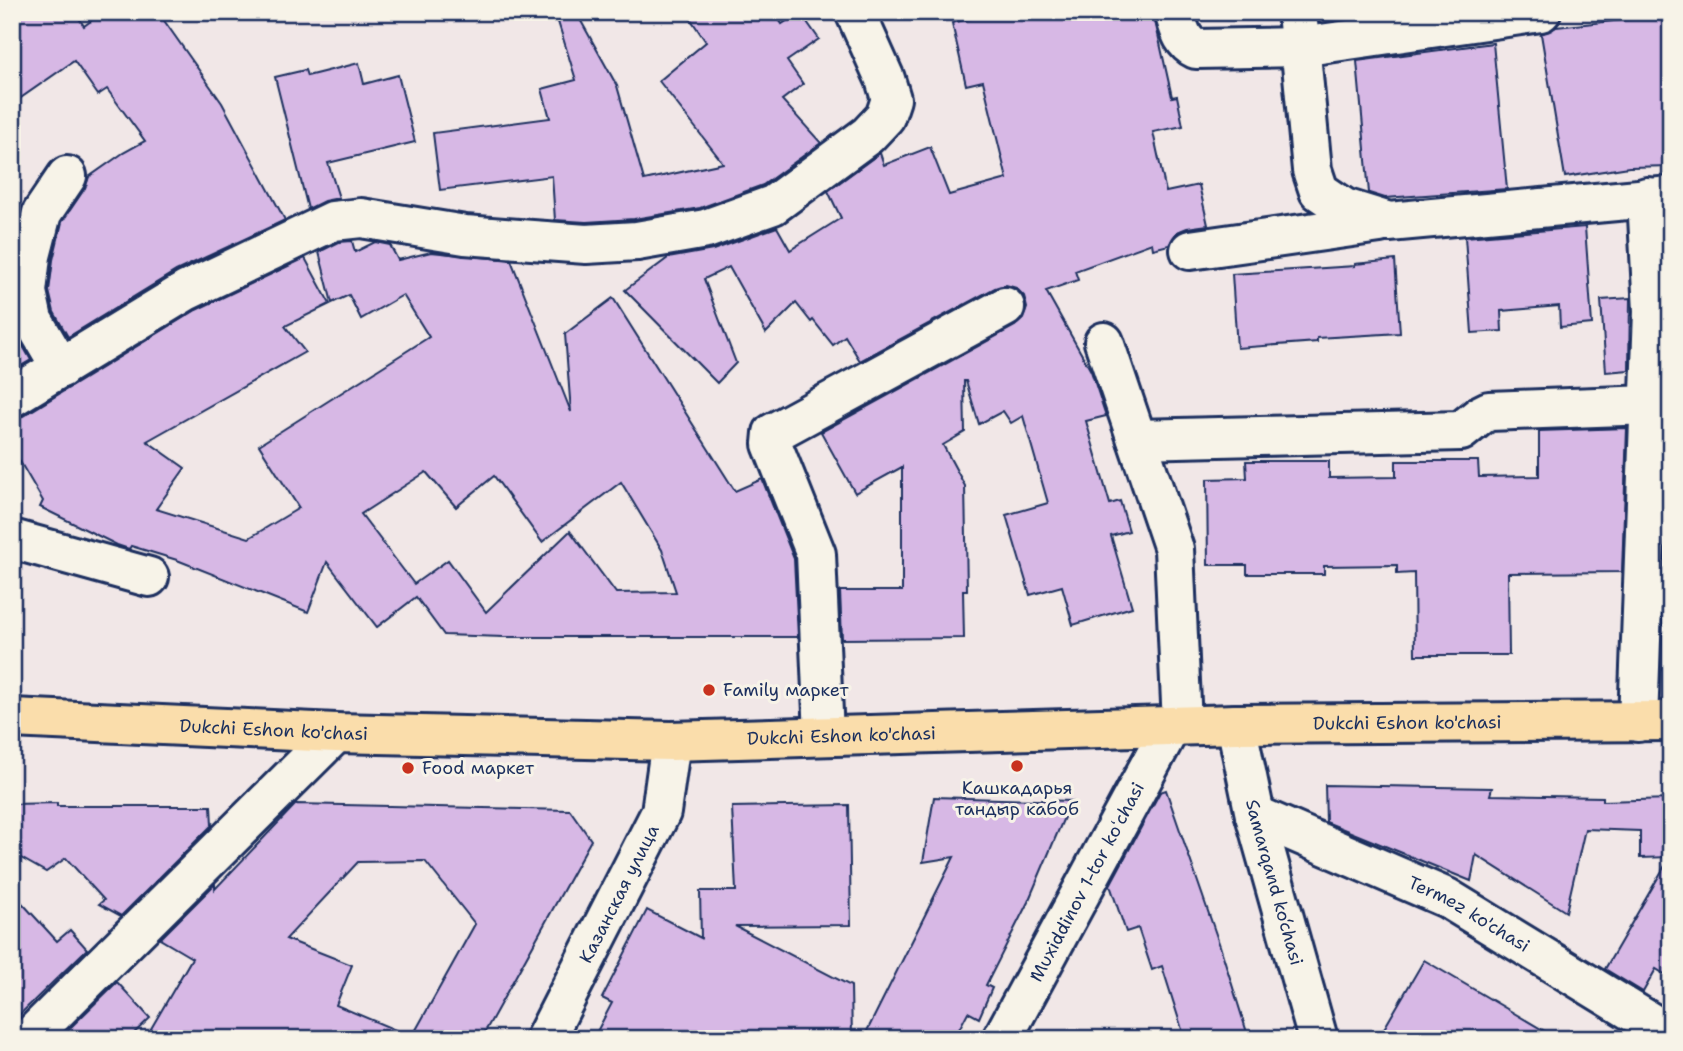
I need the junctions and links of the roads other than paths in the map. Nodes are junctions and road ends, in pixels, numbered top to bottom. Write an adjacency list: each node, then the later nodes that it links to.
1 (855, 12): 12 (street)
2 (1174, 12): 4 (street)
3 (1541, 12): 4 (street)
4 (1299, 29): 7 (street)
5 (67, 176): 12 (street)
6 (1659, 196): 7 (street); 10 (street)
7 (1389, 222): 8 (street)
8 (1190, 250)
9 (1005, 307): 23 (street)
10 (1662, 310): 14 (street)
11 (1104, 342): 15 (street)
12 (61, 368): 13 (street)
13 (12, 397)
14 (1657, 420): 15 (street); 19 (street)
15 (1137, 439): 21 (street)
16 (12, 539): 17 (street)
17 (149, 577)
18 (12, 718): 22 (main road, Dukchi Eshon ko'chasi)
19 (1655, 721): 20 (main road, Dukchi Eshon ko'chasi)
20 (1236, 724): 21 (main road, Dukchi Eshon ko'chasi); 25 (street, Samarqand ko‘chasi)
21 (1177, 726): 23 (main road, Dukchi Eshon ko'chasi); 30 (street, Muxiddinov 1-tor koʻchasi)
22 (336, 733): 24 (main road, Dukchi Eshon ko'chasi); 28 (street)
23 (824, 736): 24 (main road, Dukchi Eshon ko'chasi)
24 (671, 741): 29 (street, Казанская улица)
25 (1255, 815): 26 (street, Termez ko'chasi); 31 (street, Samarqand ko‘chasi)
26 (1629, 1027): 27 (street, Termez ko'chasi)
27 (1671, 1035)
28 (28, 1039)
29 (545, 1039)
30 (1002, 1039)
31 (1318, 1039)

